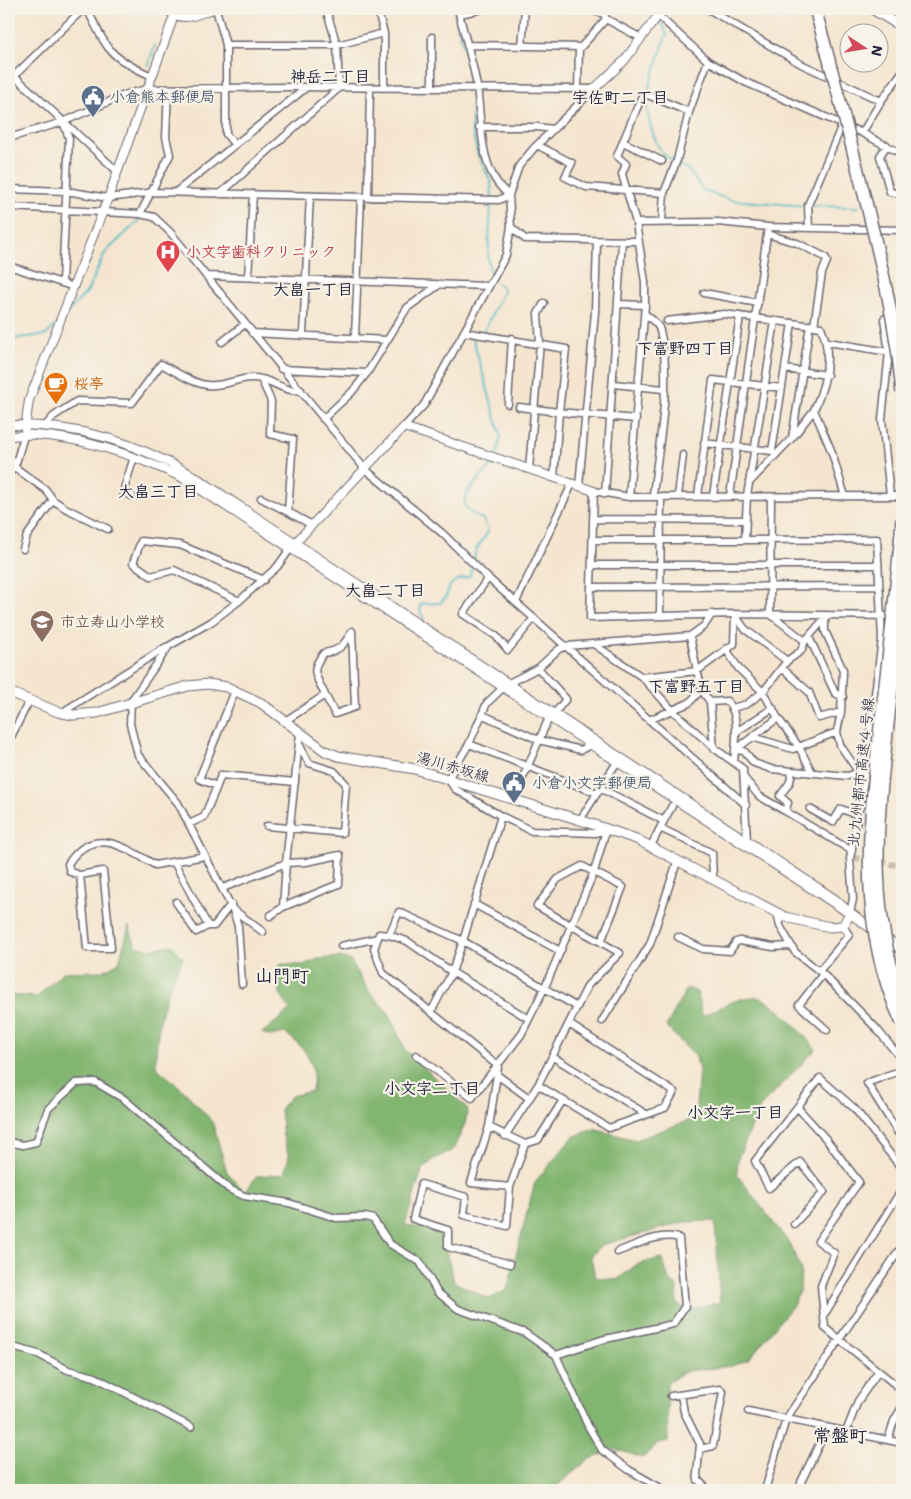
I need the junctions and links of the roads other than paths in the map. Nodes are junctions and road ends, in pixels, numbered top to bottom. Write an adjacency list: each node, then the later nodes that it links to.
1 (83, 9): 30 (street)
2 (87, 9): 31 (street)
3 (214, 9): 17 (main road); 23 (street)
4 (326, 9): 24 (street)
5 (377, 9): 20 (street)
6 (482, 9): 14 (street)
7 (525, 9): 26 (street)
8 (588, 9): 18 (street)
9 (651, 9): 15 (street)
10 (708, 9): 43 (street)
11 (815, 9): 132 (highway, bridge)
12 (823, 9): 107 (highway)
13 (872, 9): 19 (main road)
14 (459, 11): 25 (street)
15 (661, 12): 22 (street); 28 (street)
16 (172, 13): 17 (main road); 31 (street)
17 (187, 13)
18 (604, 14): 22 (street); 27 (street)
19 (902, 27)
20 (384, 33): 24 (street); 35 (street)
21 (432, 36): 36 (street)
22 (641, 38): 42 (street)
23 (226, 44): 24 (street); 40 (street)
24 (337, 45): 33 (street)
25 (467, 45): 26 (street); 37 (street)
26 (522, 46): 27 (street)
27 (579, 47): 41 (street)
28 (708, 61): 44 (street); 46 (street)
29 (902, 72): 43 (street)
30 (11, 73): 45 (street)
31 (152, 76): 38 (street)
32 (307, 87): 33 (street); 40 (street); 52 (street)
33 (339, 88): 34 (street); 64 (street)
34 (370, 88): 35 (street); 70 (street)
35 (384, 88): 36 (street)
36 (432, 88): 37 (street)
37 (477, 88): 41 (street); 47 (street)
38 (147, 89): 39 (street); 45 (street); 57 (street)
39 (166, 89): 40 (street); 61 (street)
40 (226, 89): 52 (street)
41 (578, 89): 42 (street)
42 (594, 89): 48 (street)
43 (881, 101): 49 (street)
44 (689, 112): 51 (street); 63 (street)
45 (62, 122): 50 (street); 57 (street); 60 (street)
46 (842, 125): 49 (street); 78 (street)
47 (479, 127): 48 (street); 67 (street)
48 (553, 129): 53 (street)
49 (862, 133): 54 (street)
50 (9, 138)
51 (623, 142): 56 (street); 59 (street)
52 (234, 144): 62 (street)
53 (537, 145): 59 (street); 67 (street)
54 (886, 145): 55 (street); 66 (street)
55 (902, 154)
56 (662, 161)
57 (117, 170): 69 (street)
58 (9, 189): 60 (street)
59 (627, 190): 63 (street); 76 (street)
60 (66, 191): 69 (street); 72 (street)
61 (153, 192): 62 (street); 69 (street); 74 (street)
62 (176, 192): 64 (street)
63 (664, 193): 75 (street)
64 (220, 194): 65 (street)
65 (254, 194): 68 (street); 86 (street)
66 (902, 194)
67 (509, 195): 70 (street); 77 (street)
68 (310, 196): 70 (street); 87 (street)
69 (108, 198): 73 (street)
70 (364, 198): 89 (street)
71 (9, 207): 72 (street)
72 (66, 209): 73 (street); 88 (street)
73 (103, 211): 74 (street); 92 (street)
74 (143, 214): 85 (street)
75 (662, 222): 76 (street); 80 (street)
76 (636, 223): 83 (street)
77 (511, 227): 81 (street); 91 (street)
78 (809, 228): 79 (street); 80 (street)
79 (902, 230)
80 (768, 231): 95 (street); 106 (street)
81 (597, 241): 82 (street); 138 (street)
82 (622, 241): 83 (street); 96 (street)
83 (638, 241): 97 (street)
84 (9, 266): 88 (street)
85 (206, 276): 86 (street); 105 (street)
86 (248, 277): 87 (street)
87 (306, 279): 89 (street); 110 (street)
88 (62, 282): 92 (street)
89 (357, 282): 90 (street); 111 (street)
90 (440, 284): 91 (street); 113 (street)
91 (488, 286): 108 (street)
92 (74, 288): 143 (street)
93 (704, 293): 95 (street)
94 (544, 303): 116 (street)
95 (758, 303): 101 (street)
96 (618, 304): 97 (street); 125 (street)
97 (645, 305): 99 (street)
98 (902, 307): 117 (street)
99 (645, 314): 128 (street); 130 (street)
100 (740, 316): 101 (street); 102 (street); 124 (street)
101 (756, 319): 103 (street); 126 (street)
102 (667, 321)
103 (775, 321): 104 (street); 127 (street)
104 (792, 323): 106 (street); 119 (street)
105 (245, 324): 109 (street); 114 (street)
106 (812, 326): 115 (street); 120 (street)
107 (902, 327)
108 (464, 332): 112 (street); 145 (street)
109 (252, 333): 110 (street); 118 (street)
110 (303, 334): 111 (street)
111 (355, 337): 113 (street)
112 (512, 338): 116 (street); 133 (street)
113 (387, 340): 121 (street)
114 (222, 342)
115 (828, 342): 117 (street); 122 (street)
116 (540, 343): 135 (street); 137 (street)
117 (889, 352): 175 (street)
118 (281, 369): 121 (street); 131 (street)
119 (785, 369): 120 (street); 129 (street)
120 (802, 372): 122 (street); 148 (street)
121 (367, 373): 140 (street)
122 (826, 375): 136 (street)
123 (261, 378): 131 (street); 144 (street); 179 (street)
124 (730, 382): 126 (street); 149 (street); 150 (street)
125 (613, 384): 128 (street); 139 (street)
126 (747, 384): 127 (street); 151 (street)
127 (764, 386): 129 (street); 152 (street)
128 (638, 387): 130 (street); 141 (street)
129 (782, 388): 152 (street)
130 (664, 389): 166 (street)
131 (301, 390): 140 (street)
132 (902, 393)
133 (508, 404)
134 (519, 407): 135 (street)
135 (535, 409): 137 (street); 157 (street)
136 (814, 410): 148 (street); 174 (street)
137 (559, 412): 138 (street); 159 (street)
138 (586, 414): 139 (street); 161 (street)
139 (611, 416): 141 (street); 163 (street)
140 (323, 419): 156 (street)
141 (636, 419): 165 (street)
142 (9, 425): 143 (street)
143 (26, 425): 144 (street); 147 (street)
144 (45, 426): 190 (street)
145 (404, 426): 156 (street); 157 (street)
146 (9, 436): 147 (street)
147 (24, 436): 154 (street); 155 (street)
148 (792, 438): 160 (street)
149 (704, 443): 150 (street); 169 (street)
150 (721, 445): 151 (street); 170 (street)
151 (737, 447): 152 (street); 171 (street)
152 (755, 449): 160 (street)
153 (683, 455): 168 (street)
154 (134, 457): 164 (street); 190 (street)
155 (13, 463): 158 (street); 178 (street)
156 (365, 469): 184 (street); 196 (street)
157 (530, 469): 159 (street)
158 (9, 474)
159 (554, 478): 161 (street)
160 (749, 483): 172 (street)
161 (576, 485): 162 (street); 204 (street)
162 (594, 491): 163 (street); 181 (street)
163 (605, 494): 165 (street)
164 (132, 496)
165 (629, 496): 166 (street)
166 (653, 496): 167 (street)
167 (661, 496): 168 (street); 182 (street)
168 (678, 496): 169 (street)
169 (698, 496): 170 (street)
170 (713, 496): 171 (street)
171 (730, 496): 172 (street)
172 (747, 496): 173 (street); 183 (street)
173 (771, 496): 174 (street); 189 (street)
174 (845, 496): 175 (street)
175 (890, 496): 176 (street)
176 (902, 496)
177 (261, 498): 179 (street)
178 (53, 500): 185 (street); 191 (street)
179 (288, 512): 184 (street)
180 (902, 519): 322 (highway, 北九州都市高速４号線, bridge)
181 (593, 520): 182 (street); 186 (street)
182 (661, 520): 183 (street); 187 (street)
183 (746, 520): 188 (street)
184 (312, 525): 190 (street)
185 (108, 529)
186 (593, 540): 187 (street); 194 (street)
187 (661, 540): 188 (street); 193 (street)
188 (745, 540): 189 (street)
189 (771, 541): 192 (street); 195 (street)
190 (293, 546): 197 (street); 224 (street)
191 (23, 549)
192 (770, 563): 193 (street); 195 (street); 198 (street)
193 (661, 564): 194 (street); 201 (street)
194 (592, 565): 200 (street)
195 (878, 565): 199 (street)
196 (488, 578): 204 (street); 212 (street)
197 (264, 580): 203 (street); 203 (street)
198 (770, 586): 199 (street); 201 (street); 207 (street)
199 (878, 586): 208 (street)
200 (591, 587): 201 (street); 209 (street)
201 (660, 587): 209 (street)
202 (902, 600): 317 (highway, 北九州都市高速４号線, bridge)
203 (240, 601): 216 (street)
204 (516, 602): 212 (street)
205 (712, 614): 206 (street); 209 (street); 213 (street)
206 (735, 614): 207 (street); 218 (street); 219 (street)
207 (770, 614): 210 (street); 214 (street)
208 (880, 615): 210 (street); 211 (street); 264 (street)
209 (660, 616)
210 (825, 617): 214 (street); 230 (street)
211 (902, 617)
212 (534, 618): 217 (street)
213 (690, 636): 215 (street); 222 (street)
214 (807, 639): 219 (street); 230 (street)
215 (595, 645): 217 (street); 223 (street)
216 (168, 646): 232 (street); 238 (street)
217 (567, 646): 220 (street); 242 (street)
218 (726, 650): 222 (street); 228 (street)
219 (787, 661): 221 (street)
220 (538, 668): 224 (street); 240 (street)
221 (782, 668): 228 (street); 237 (street)
222 (697, 671): 223 (street); 225 (street)
223 (642, 677): 236 (street)
224 (505, 686): 239 (street); 240 (street)
225 (702, 689): 233 (street); 236 (street)
226 (235, 690): 232 (main road, 湯川赤坂線); 243 (main road, 湯川赤坂線); 266 (street)
227 (9, 692): 231 (main road, 湯川赤坂線)
228 (764, 692): 234 (street); 235 (street)
229 (325, 695): 229 (street); 243 (street)
230 (843, 697): 237 (street)
231 (29, 701): 238 (main road, 湯川赤坂線); 249 (street)
232 (131, 702): 238 (main road, 湯川赤坂線); 277 (street)
233 (710, 702): 234 (street); 254 (street)
234 (732, 708): 244 (street)
235 (773, 708): 241 (street); 244 (street)
236 (673, 711): 242 (street); 254 (street)
237 (841, 712): 245 (street)
238 (61, 713)
239 (483, 715): 248 (street); 251 (street)
240 (551, 715): 248 (street); 252 (street); 256 (street)
241 (778, 718): 247 (street); 253 (street)
242 (649, 720): 269 (street)
243 (286, 721): 246 (main road, 湯川赤坂線)
244 (736, 732): 255 (street)
245 (837, 732): 253 (street); 261 (street)
246 (300, 734): 250 (street); 262 (main road, 湯川赤坂線)
247 (752, 737): 253 (street); 255 (street)
248 (539, 740): 252 (street); 258 (street)
249 (9, 741)
250 (299, 744): 265 (street); 279 (street)
251 (469, 744): 258 (street); 262 (street)
252 (590, 745): 256 (street)
253 (799, 747): 260 (street)
254 (714, 748): 257 (street)
255 (735, 750): 257 (street); 259 (street)
256 (618, 760): 267 (street); 282 (street); 298 (street)
257 (734, 761): 263 (street)
258 (527, 766): 267 (street); 268 (street)
259 (792, 772): 260 (street); 272 (street)
260 (812, 772): 261 (street)
261 (859, 772): 264 (street)
262 (448, 779): 268 (main road, 湯川赤坂線); 274 (street)
263 (745, 779): 269 (street); 272 (street)
264 (864, 780): 273 (street)
265 (294, 782): 266 (street); 279 (street)
266 (217, 786): 277 (street)
267 (598, 790): 275 (street); 276 (street)
268 (513, 800): 275 (main road, 湯川赤坂線)
269 (746, 805): 282 (street)
270 (672, 806): 276 (street)
271 (810, 809): 273 (street)
272 (785, 811): 284 (street)
273 (858, 815): 284 (street)
274 (501, 816): 281 (street); 294 (street)
275 (580, 820): 281 (main road, 湯川赤坂線)
276 (664, 821): 280 (street)
277 (189, 824): 285 (street)
278 (267, 826): 279 (street)
279 (290, 828): 288 (street)
280 (660, 828): 283 (street); 291 (street)
281 (606, 830): 283 (main road, 湯川赤坂線); 289 (street)
282 (747, 841): 298 (street)
283 (650, 848): 287 (main road, 湯川赤坂線)
284 (852, 851): 298 (street)
285 (205, 856): 286 (street); 292 (street)
286 (174, 862): 290 (street); 300 (street)
287 (677, 862): 291 (main road, 湯川赤坂線); 321 (street)
288 (286, 863): 292 (street); 296 (street); 296 (street)
289 (594, 872): 301 (street); 301 (street); 308 (street)
290 (80, 875): 290 (street)
291 (714, 880): 297 (main road, 湯川赤坂線)
292 (223, 888): 295 (street)
293 (176, 902): 300 (street)
294 (474, 904): 307 (street); 312 (street)
295 (232, 907): 300 (street); 303 (street); 315 (street)
296 (283, 907): 299 (street)
297 (776, 912): 302 (main road, 湯川赤坂線); 310 (street)
298 (850, 913): 302 (main road); 311 (main road)
299 (270, 916)
300 (208, 926)
301 (571, 926): 308 (street); 312 (street)
302 (843, 926): 314 (street)
303 (263, 932)
304 (389, 935): 305 (street); 307 (street); 313 (street)
305 (378, 938): 309 (street); 319 (street)
306 (678, 938): 310 (street)
307 (463, 941): 313 (street); 316 (street)
308 (601, 942): 318 (street)
309 (341, 946)
310 (790, 946): 314 (street)
311 (902, 950)
312 (560, 951): 316 (street)
313 (452, 972): 319 (street); 320 (street)
314 (821, 972): 324 (street); 327 (street)
315 (242, 984)
316 (545, 987): 318 (street); 320 (street)
317 (902, 1001)
318 (577, 1008): 323 (street)
319 (431, 1012): 328 (street)
320 (529, 1019): 328 (street)
321 (602, 1021)
322 (902, 1023)
323 (569, 1024): 326 (street); 335 (street)
324 (827, 1030)
325 (416, 1055): 328 (street)
326 (552, 1056): 331 (street); 335 (street)
327 (902, 1060)
328 (498, 1066): 330 (street)
329 (902, 1070): 338 (street)
330 (497, 1075): 332 (street); 336 (street)
331 (538, 1085): 332 (street); 333 (street)
332 (529, 1098): 337 (street)
333 (563, 1100): 335 (street); 340 (street)
334 (798, 1107): 341 (street); 344 (street); 348 (street)
335 (646, 1114)
336 (489, 1127): 337 (street); 342 (street)
337 (505, 1136): 340 (street)
338 (902, 1139)
339 (9, 1142): 351 (street)
340 (525, 1144): 342 (street)
341 (902, 1169)
342 (510, 1187): 347 (street)
343 (902, 1189): 348 (street)
344 (794, 1224)
345 (902, 1246): 349 (street)
346 (617, 1252): 351 (street)
347 (510, 1264)
348 (824, 1315): 349 (street)
349 (839, 1341): 352 (street); 358 (street)
350 (9, 1346): 359 (street)
351 (556, 1355): 365 (street)
352 (878, 1372): 353 (street); 361 (street)
353 (902, 1390)
354 (681, 1394): 355 (street); 364 (street); 364 (street)
355 (671, 1396)
356 (902, 1407): 362 (street)
357 (748, 1411): 358 (street)
358 (786, 1419): 360 (street); 367 (street)
359 (191, 1427)
360 (827, 1428): 361 (street); 368 (street)
361 (846, 1432): 362 (street)
362 (888, 1440): 363 (street)
363 (902, 1443)
364 (700, 1450): 366 (street)
365 (664, 1490)
366 (708, 1490)
367 (765, 1490)
368 (801, 1490)

